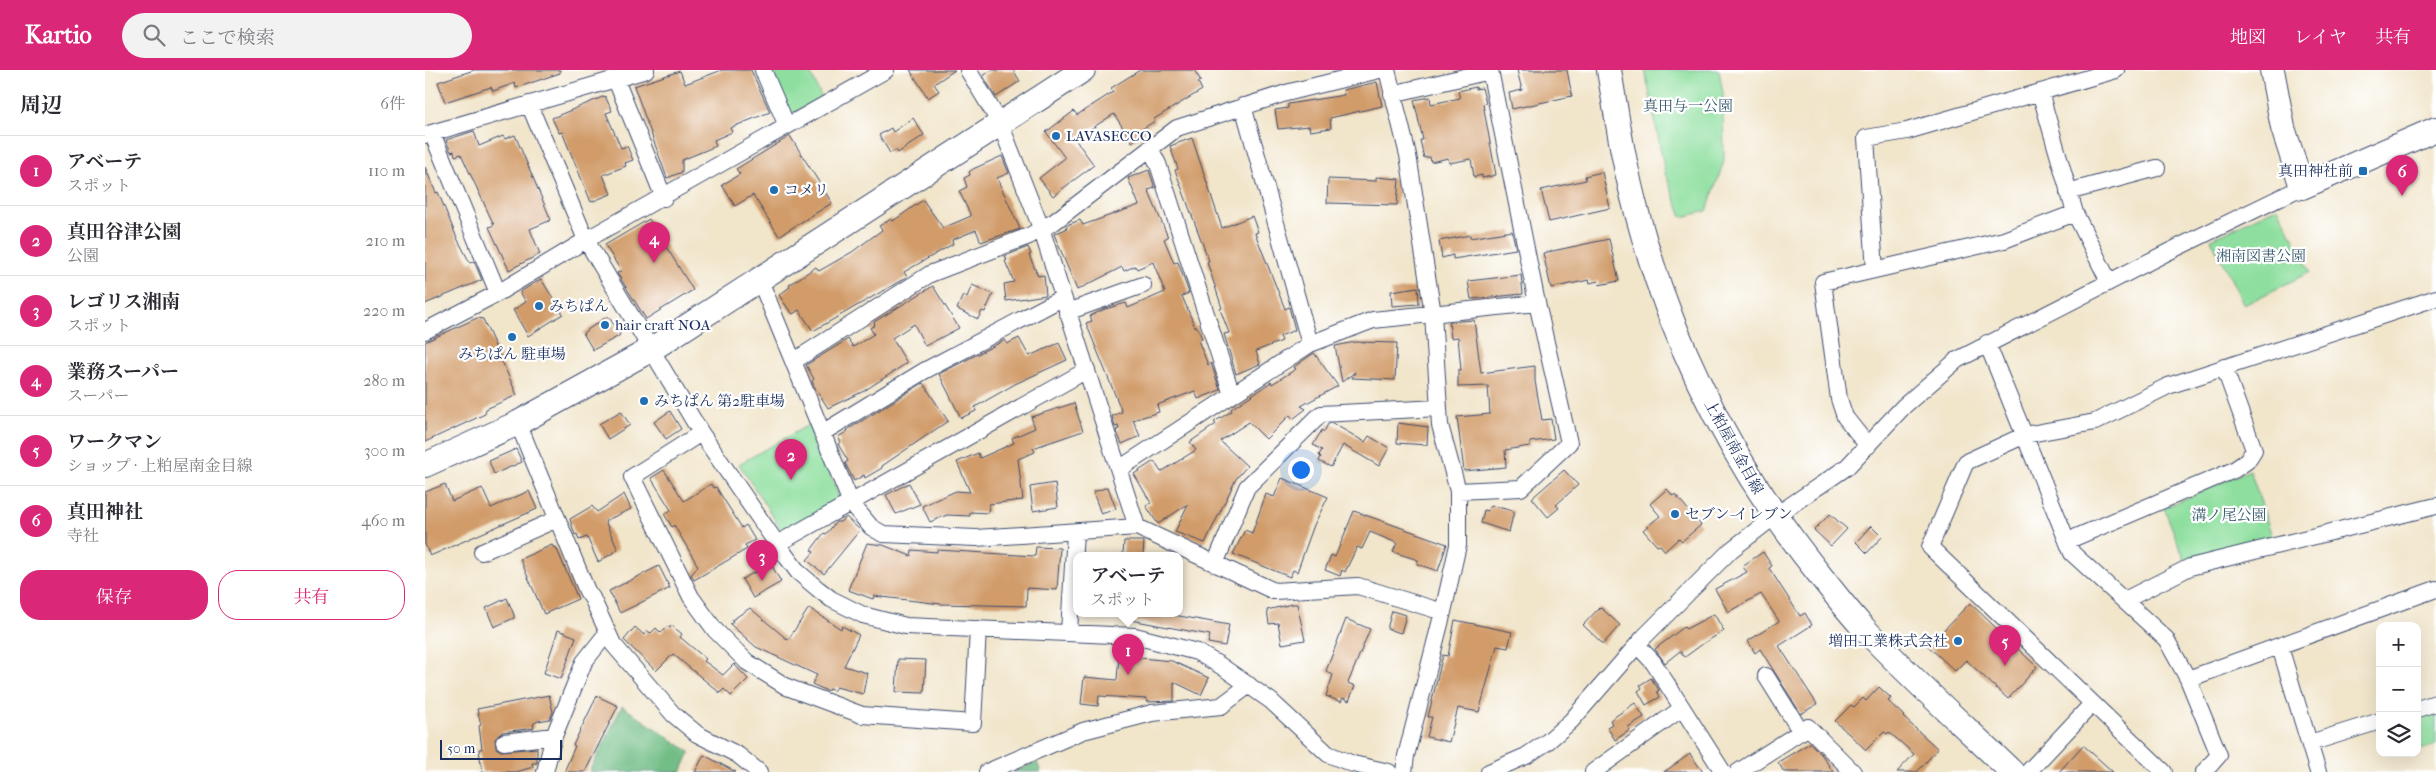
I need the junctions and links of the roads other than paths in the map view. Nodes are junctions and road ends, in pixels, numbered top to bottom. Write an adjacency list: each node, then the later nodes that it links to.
1 (646, 70): 12 (street)
2 (763, 70): 18 (street)
3 (886, 70): 18 (street)
4 (968, 70): 17 (street)
5 (1083, 70): 17 (street)
6 (1379, 70): 16 (street)
7 (1387, 70): 14 (street)
8 (1490, 70): 14 (street); 35 (street)
9 (1609, 70): 57 (street, 上粕屋南金目線)
10 (2116, 70): 13 (street)
11 (2272, 70): 23 (street)
12 (616, 80): 15 (street); 25 (street)
13 (2040, 92): 24 (street); 29 (street)
14 (1392, 94): 37 (street)
15 (529, 104): 20 (street); 28 (street)
16 (1243, 106): 21 (street); 40 (street)
17 (1000, 123): 27 (street); 30 (street)
18 (787, 126): 25 (street)
19 (2436, 129): 23 (street)
20 (428, 134): 33 (street)
21 (1150, 148): 27 (street); 45 (street)
22 (2157, 168): 24 (street)
23 (2302, 187): 31 (street)
24 (2068, 192): 26 (street)
25 (663, 198): 28 (street)
26 (2075, 213): 29 (street); 31 (street)
27 (1041, 228): 36 (street); 42 (street)
28 (586, 240): 33 (street); 41 (street)
29 (1875, 270): 51 (street)
30 (759, 278): 41 (street); 42 (street)
31 (2109, 282): 39 (street)
32 (1143, 285): 36 (street)
33 (498, 294): 38 (street)
34 (2436, 298): 43 (street)
35 (1537, 303): 37 (street); 54 (street)
36 (1064, 305): 44 (street); 49 (street)
37 (1433, 314): 40 (street); 46 (street)
38 (425, 331)
39 (1987, 343): 50 (street); 51 (street)
40 (1310, 344): 45 (street)
41 (652, 349): 47 (street); 48 (street)
42 (794, 361): 49 (street)
43 (2224, 367): 50 (street); 61 (street)
44 (1087, 370): 53 (street); 55 (street)
45 (1232, 395): 53 (street)
46 (1439, 408): 54 (street); 65 (street)
47 (518, 423): 52 (street); 58 (street)
48 (701, 432): 62 (street); 70 (street)
49 (822, 433): 55 (street)
50 (2025, 435): 61 (street); 79 (street)
51 (1868, 446): 57 (street)
52 (425, 464)
53 (1119, 469): 59 (street)
54 (1458, 491): 69 (street)
55 (851, 503): 60 (street); 62 (street)
56 (2436, 506): 68 (street)
57 (1775, 516): 73 (street); 97 (street, 上粕屋南金目線)
58 (557, 519): 63 (street); 72 (street)
59 (1137, 527): 60 (street); 65 (street)
60 (1075, 532): 64 (street)
61 (2067, 541): 68 (street)
62 (777, 544): 70 (street)
63 (482, 552)
64 (1074, 552)
65 (1215, 564): 69 (street)
66 (1073, 565): 71 (street)
67 (2436, 589): 74 (street)
68 (2125, 600): 76 (street)
69 (1443, 612): 91 (street)
70 (977, 629): 71 (street)
71 (1069, 632): 77 (street)
72 (607, 633): 84 (street); 88 (street)
73 (1637, 645): 81 (street); 92 (street)
74 (2280, 647): 76 (street); 86 (street)
75 (1766, 676): 83 (street)
76 (2188, 679): 100 (street)
77 (1249, 685): 89 (street); 90 (street)
78 (2436, 703): 80 (street)
79 (2092, 704): 98 (street); 99 (street)
80 (2421, 708)
81 (1681, 709): 93 (street); 94 (street)
82 (2376, 722): 86 (street)
83 (1801, 732): 95 (street); 96 (street)
84 (554, 736): 85 (street); 87 (street)
85 (504, 742)
86 (2310, 743): 101 (street)
87 (545, 772)
88 (759, 772)
89 (987, 772)
90 (1389, 772)
91 (1404, 772)
92 (1489, 772)
93 (1593, 772)
94 (1723, 772)
95 (1738, 772)
96 (1853, 772)
97 (2012, 772)
98 (2028, 772)
99 (2164, 772)
100 (2204, 772)
101 (2318, 772)

